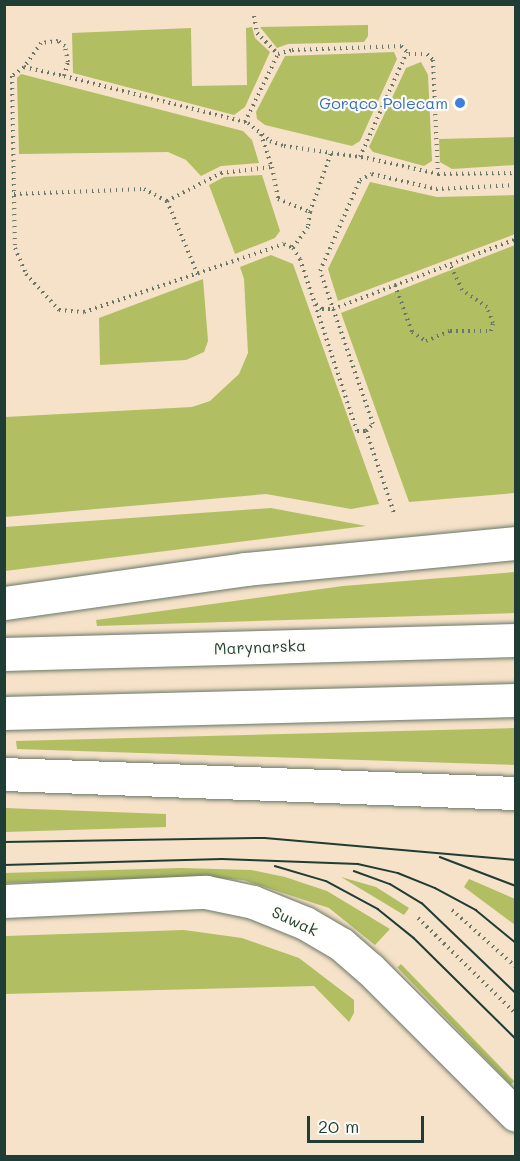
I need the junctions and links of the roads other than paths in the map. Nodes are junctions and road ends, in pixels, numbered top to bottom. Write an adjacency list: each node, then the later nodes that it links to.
1 (516, 543): 2 (main road)
2 (4, 603)
3 (516, 640): 4 (main road, Marynarska)
4 (4, 654)
5 (516, 700): 6 (main road)
6 (4, 713)
7 (4, 774): 8 (main road)
8 (516, 793)
9 (4, 901): 10 (main road, Suwak)
10 (516, 1115)

